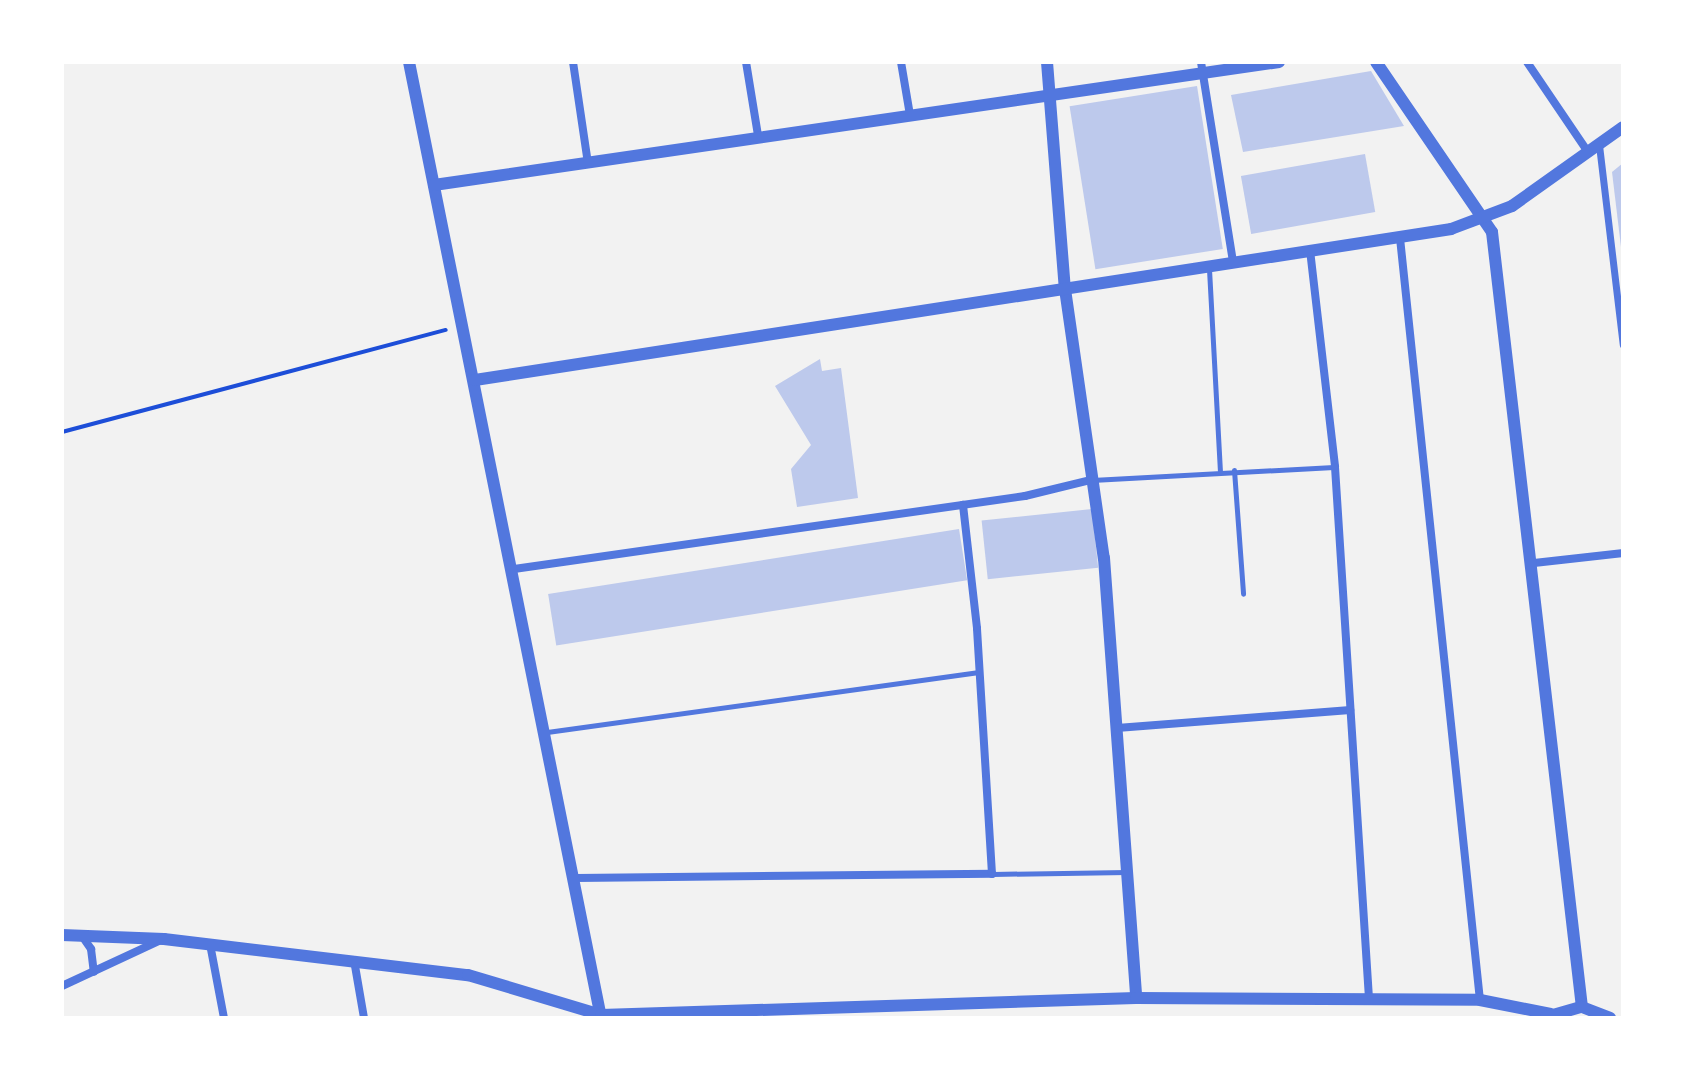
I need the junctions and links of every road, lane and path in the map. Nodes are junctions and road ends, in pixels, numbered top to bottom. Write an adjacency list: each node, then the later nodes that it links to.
1 (409, 62): 17 (street)
2 (573, 62): 16 (street)
3 (746, 62): 14 (street)
4 (901, 62): 12 (street)
5 (1047, 62): 11 (street)
6 (1201, 62): 10 (street)
7 (1279, 62): 10 (street)
8 (1376, 62): 18 (street)
9 (1527, 62): 15 (street)
10 (1203, 76): 11 (street); 21 (street)
11 (1051, 93): 12 (street); 23 (street)
12 (910, 115): 14 (street)
13 (1623, 127): 15 (street)
14 (758, 135): 16 (street)
15 (1593, 148): 18 (street); 25 (street)
16 (589, 165): 17 (street)
17 (434, 185): 24 (street)
18 (1484, 219): 19 (street); 34 (street)
19 (1400, 238): 20 (street); 53 (street)
20 (1310, 250): 21 (street); 28 (street)
21 (1233, 261): 22 (street)
22 (1208, 264): 23 (street); 30 (lane)
23 (1065, 289): 26 (street); 31 (street)
24 (464, 325): 26 (street); 27 (path)
25 (1623, 345)
26 (475, 380): 35 (street)
27 (62, 432)
28 (1335, 467): 29 (lane); 38 (street)
29 (1234, 470): 30 (lane); 36 (lane)
30 (1220, 471): 31 (lane)
31 (1090, 480): 32 (street); 39 (street)
32 (963, 505): 35 (street); 37 (street)
33 (1623, 553): 34 (street)
34 (1534, 563): 54 (street)
35 (514, 569): 40 (street)
36 (1243, 594)
37 (980, 671): 40 (lane); 42 (street)
38 (1350, 710): 39 (street); 52 (street)
39 (1117, 728): 41 (street)
40 (547, 732): 43 (street)
41 (1127, 872): 42 (lane); 51 (street)
42 (992, 874): 43 (street)
43 (576, 878): 56 (street)
44 (81, 934): 45 (street); 46 (street); 49 (street)
45 (62, 935)
46 (164, 939): 47 (street); 49 (street)
47 (210, 944): 48 (street); 57 (street)
48 (354, 960): 56 (street); 58 (street)
49 (94, 972): 50 (street)
50 (62, 986)
51 (1136, 998): 52 (street); 56 (street)
52 (1369, 999): 53 (street)
53 (1480, 1000): 55 (street)
54 (1582, 1007): 55 (street); 59 (street)
55 (1548, 1016)
56 (601, 1017)
57 (224, 1018)
58 (364, 1018)
59 (1611, 1018)

